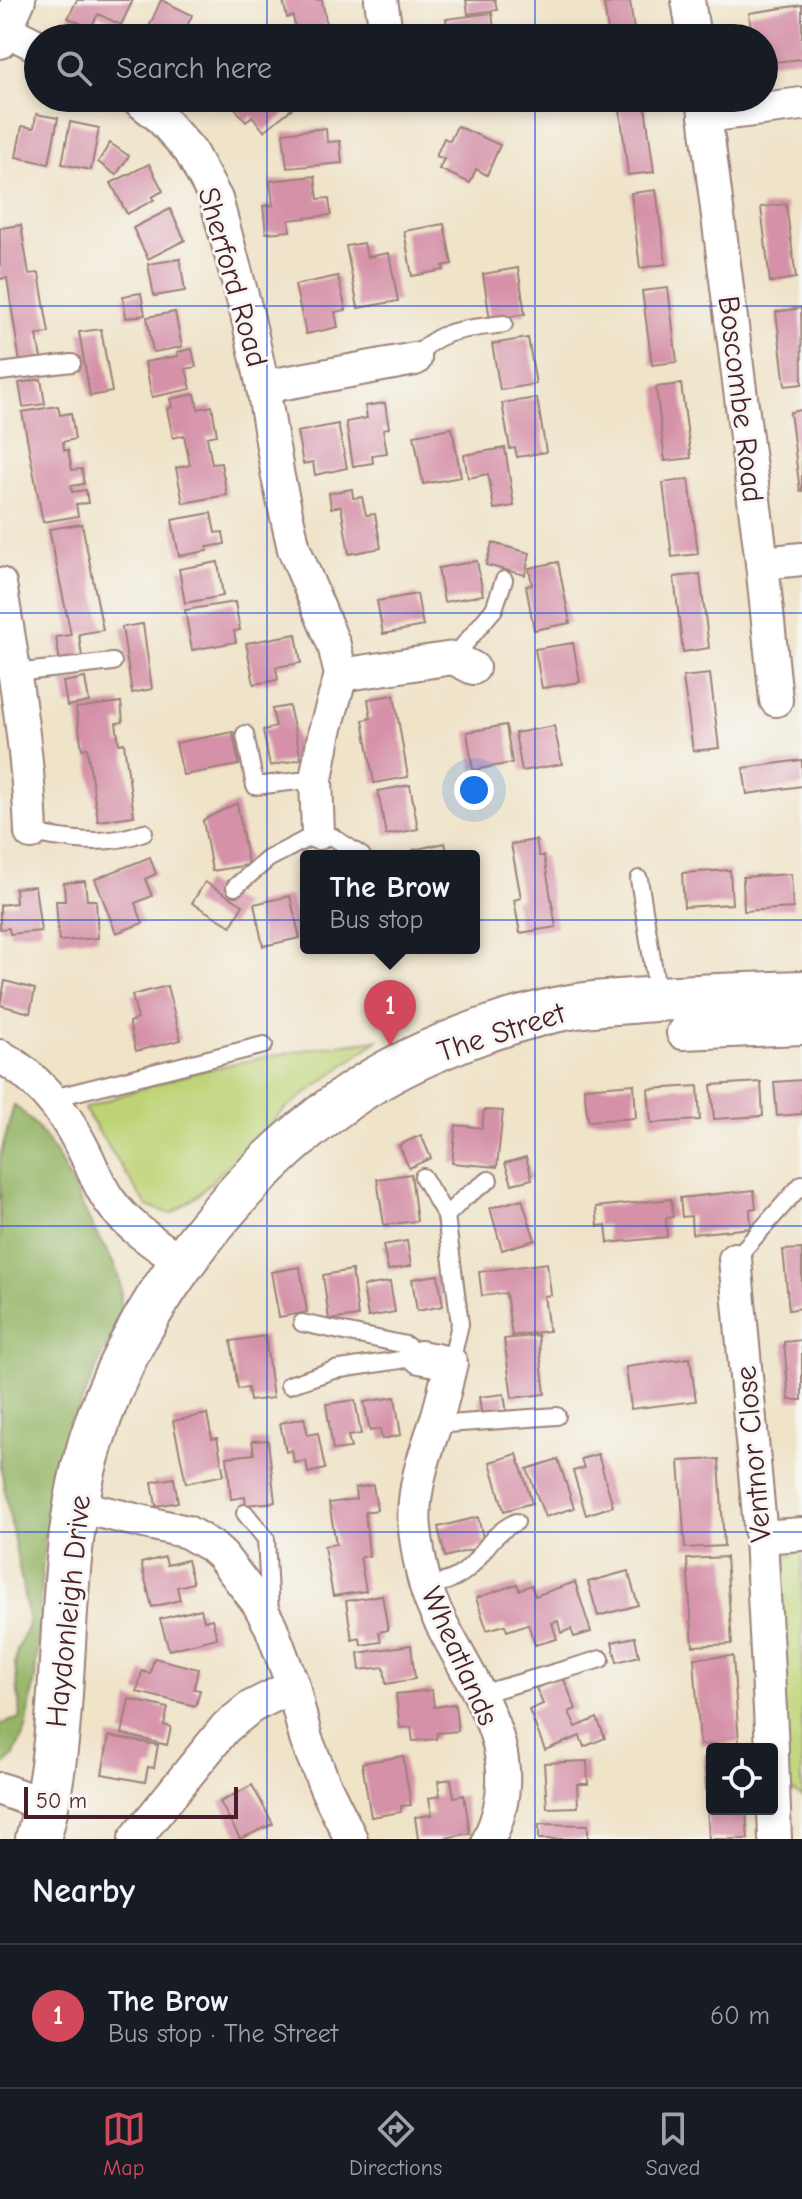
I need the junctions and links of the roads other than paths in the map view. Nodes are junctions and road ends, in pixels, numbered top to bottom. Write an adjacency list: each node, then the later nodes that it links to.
1 (19, 0): 6 (street)
2 (381, 0): 4 (street)
3 (688, 0): 5 (street)
4 (385, 24)
5 (692, 24)
6 (3, 36): 7 (street)
7 (24, 42)
8 (802, 104): 9 (street)
9 (778, 105)
10 (154, 112): 16 (street, Sherford Road)
11 (705, 112): 18 (street, Boscombe Road)
12 (504, 324): 13 (lane)
13 (415, 359): 16 (street, Sherford Road)
14 (72, 363): 15 (lane)
15 (0, 372)
16 (263, 387): 24 (street, Sherford Road)
17 (802, 559): 18 (street)
18 (762, 563): 25 (street, Boscombe Road)
19 (504, 580): 22 (lane)
20 (0, 584): 23 (street)
21 (113, 662): 23 (lane)
22 (463, 663): 24 (street)
23 (15, 673): 29 (street)
24 (341, 675): 27 (street)
25 (776, 700)
26 (245, 734): 27 (lane)
27 (316, 779): 30 (street)
28 (144, 832): 29 (lane)
29 (31, 833)
30 (318, 833): 31 (lane); 33 (lane)
31 (353, 850)
32 (639, 879): 35 (lane)
33 (235, 887)
34 (802, 993): 35 (street, The Street)
35 (671, 1016): 36 (street); 40 (street, The Street)
36 (802, 1028)
37 (264, 1045): 39 (lane)
38 (0, 1056): 39 (street)
39 (53, 1098): 46 (street)
40 (316, 1124): 46 (street, Haydonleigh Drive)
41 (423, 1177): 44 (lane)
42 (489, 1180): 44 (lane)
43 (802, 1184): 45 (lane, Ventnor Close)
44 (446, 1216): 48 (lane)
45 (735, 1259): 56 (street, Ventnor Close)
46 (183, 1263): 52 (street, Haydonleigh Drive)
47 (302, 1323): 48 (lane)
48 (436, 1360): 49 (lane); 51 (street, Wheatlands)
49 (289, 1385)
50 (557, 1416): 51 (lane)
51 (435, 1425): 57 (street, Wheatlands)
52 (76, 1506): 58 (street); 65 (street, Haydonleigh Drive)
53 (245, 1513): 58 (lane)
54 (516, 1522): 57 (lane)
55 (802, 1534): 56 (street)
56 (761, 1537): 62 (street, Ventnor Close)
57 (426, 1586): 61 (street, Wheatlands)
58 (271, 1627): 60 (street)
59 (601, 1659): 61 (lane)
60 (293, 1686): 66 (street); 67 (street)
61 (481, 1694): 68 (street, Wheatlands)
62 (772, 1743)
63 (0, 1789): 65 (street)
64 (774, 1815): 69 (street)
65 (41, 1822)
66 (135, 1839)
67 (351, 1839)
68 (489, 1839)
69 (775, 1839)

